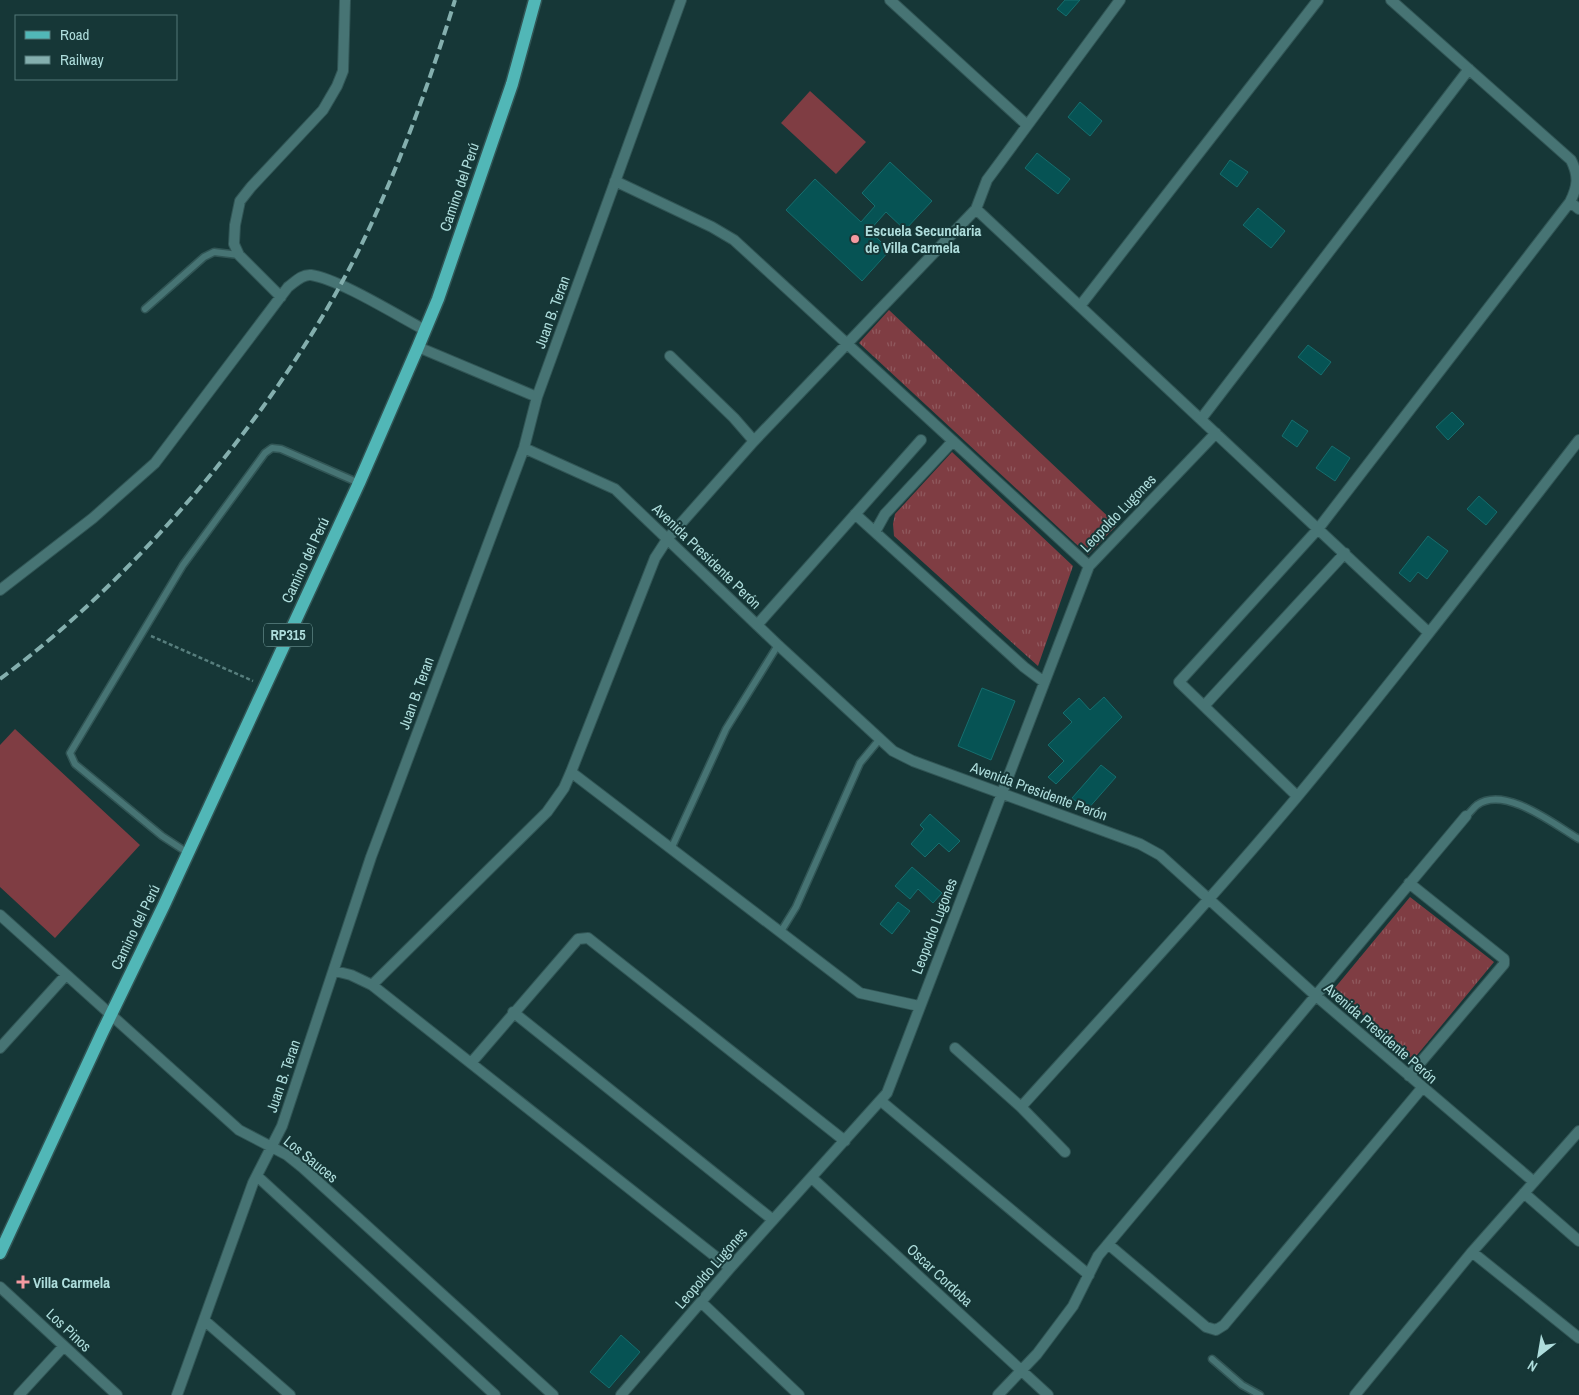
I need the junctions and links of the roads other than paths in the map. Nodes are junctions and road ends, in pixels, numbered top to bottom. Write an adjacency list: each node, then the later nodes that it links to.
1 (345, 0): 14 (street)
2 (535, 0): 18 (main road, Camino del Perú / RP315)
3 (681, 0): 10 (street, Juan B. Teran)
4 (890, 0): 9 (street)
5 (1120, 0): 9 (street)
6 (1318, 0): 16 (street)
7 (1391, 0): 8 (street)
8 (1469, 69): 11 (street); 23 (street)
9 (1027, 125): 12 (street)
10 (615, 181): 19 (street); 22 (street, Juan B. Teran)
11 (1570, 202): 13 (street); 32 (street)
12 (976, 209): 16 (street); 19 (street)
13 (1579, 209)
14 (239, 255): 15 (street); 17 (lane)
15 (281, 297): 18 (street); 37 (street)
16 (1080, 306): 23 (street)
17 (145, 309)
18 (426, 330): 20 (main road, Camino del Perú / RP315)
19 (848, 343): 27 (street); 28 (street)
20 (418, 347): 22 (street); 30 (main road, Camino del Perú / RP315)
21 (670, 356): 27 (street)
22 (536, 397): 29 (street, Juan B. Teran)
23 (1201, 419): 24 (street)
24 (1216, 433): 32 (street); 36 (street, Leopoldo Lugones)
25 (921, 440): 31 (street)
26 (1579, 440): 39 (street)
27 (754, 441): 34 (street)
28 (953, 441): 33 (street); 36 (street)
29 (524, 448): 34 (street, Avenida Presidente Perón); 55 (street, Juan B. Teran)
30 (359, 483): 50 (main road, Camino del Perú / RP315); 50 (lane)
31 (854, 514): 33 (street); 38 (street)
32 (1318, 529): 35 (street); 42 (street)
33 (874, 532): 41 (street)
34 (668, 538): 38 (street, Avenida Presidente Perón); 44 (street)
35 (1344, 554): 39 (street); 42 (street)
36 (1088, 566): 41 (street, Leopoldo Lugones)
37 (0, 590)
38 (757, 624): 40 (street, Avenida Presidente Perón)
39 (1429, 632): 46 (street)
40 (778, 645): 43 (street, Avenida Presidente Perón); 49 (lane)
41 (1044, 682): 45 (street, Leopoldo Lugones)
42 (1204, 706): 46 (street)
43 (879, 740): 45 (street, Avenida Presidente Perón); 54 (lane)
44 (571, 772): 49 (street); 57 (street)
45 (1003, 793): 52 (street, Avenida Presidente Perón); 59 (street, Leopoldo Lugones)
46 (1297, 796): 52 (street)
47 (1466, 816): 48 (lane); 51 (street)
48 (1579, 838)
49 (672, 848): 54 (street)
50 (188, 853): 61 (main road, Camino del Perú / RP315)
51 (1409, 883): 58 (street); 65 (street)
52 (1208, 899): 58 (street, Avenida Presidente Perón); 68 (street)
53 (0, 915): 56 (street, Los Sauces)
54 (780, 933): 59 (street)
55 (335, 971): 57 (street); 71 (street, Juan B. Teran)
56 (66, 975): 61 (street, Los Sauces); 62 (street)
57 (372, 985): 64 (street)
58 (1315, 995): 65 (street, Avenida Presidente Perón); 79 (street)
59 (919, 1006): 67 (street, Leopoldo Lugones)
60 (513, 1012): 64 (street); 70 (street); 77 (street)
61 (110, 1016): 71 (street, Los Sauces); 81 (main road, Camino del Perú / RP315)
62 (0, 1048)
63 (955, 1048): 68 (street)
64 (470, 1063): 82 (street)
65 (1409, 1076): 66 (street, Avenida Presidente Perón)
66 (1422, 1088): 75 (street, Avenida Presidente Perón); 79 (street)
67 (881, 1102): 70 (street, Leopoldo Lugones); 83 (street)
68 (1022, 1107): 72 (street)
69 (1579, 1131): 75 (street)
70 (845, 1141): 74 (street, Leopoldo Lugones)
71 (272, 1146): 73 (street, Juan B. Teran); 96 (street, Los Sauces)
72 (1065, 1152)
73 (257, 1176): 86 (street, Juan B. Teran); 95 (street)
74 (812, 1178): 77 (street, Leopoldo Lugones); 90 (street, Oscar Cordoba)
75 (1534, 1182): 76 (street)
76 (1524, 1193): 78 (street); 80 (street)
77 (773, 1220): 82 (street, Leopoldo Lugones)
78 (1579, 1242)
79 (1108, 1244): 83 (street)
80 (1472, 1252): 87 (street); 102 (street)
81 (0, 1253)
82 (730, 1268): 85 (street, Leopoldo Lugones)
83 (1088, 1275): 90 (street)
84 (0, 1288): 88 (street, Los Pinos)
85 (701, 1302): 97 (street, Leopoldo Lugones); 98 (street)
86 (204, 1320): 93 (street, Juan B. Teran); 94 (street)
87 (1579, 1338)
88 (64, 1346): 91 (street); 92 (street, Los Pinos)
89 (1212, 1359): 101 (lane)
90 (1021, 1370): 99 (street); 100 (street, Oscar Cordoba)
91 (19, 1395)
92 (117, 1395)
93 (177, 1395)
94 (290, 1395)
95 (495, 1395)
96 (553, 1395)
97 (621, 1395)
98 (800, 1395)
99 (998, 1395)
100 (1048, 1395)
101 (1260, 1395)
102 (1354, 1395)

